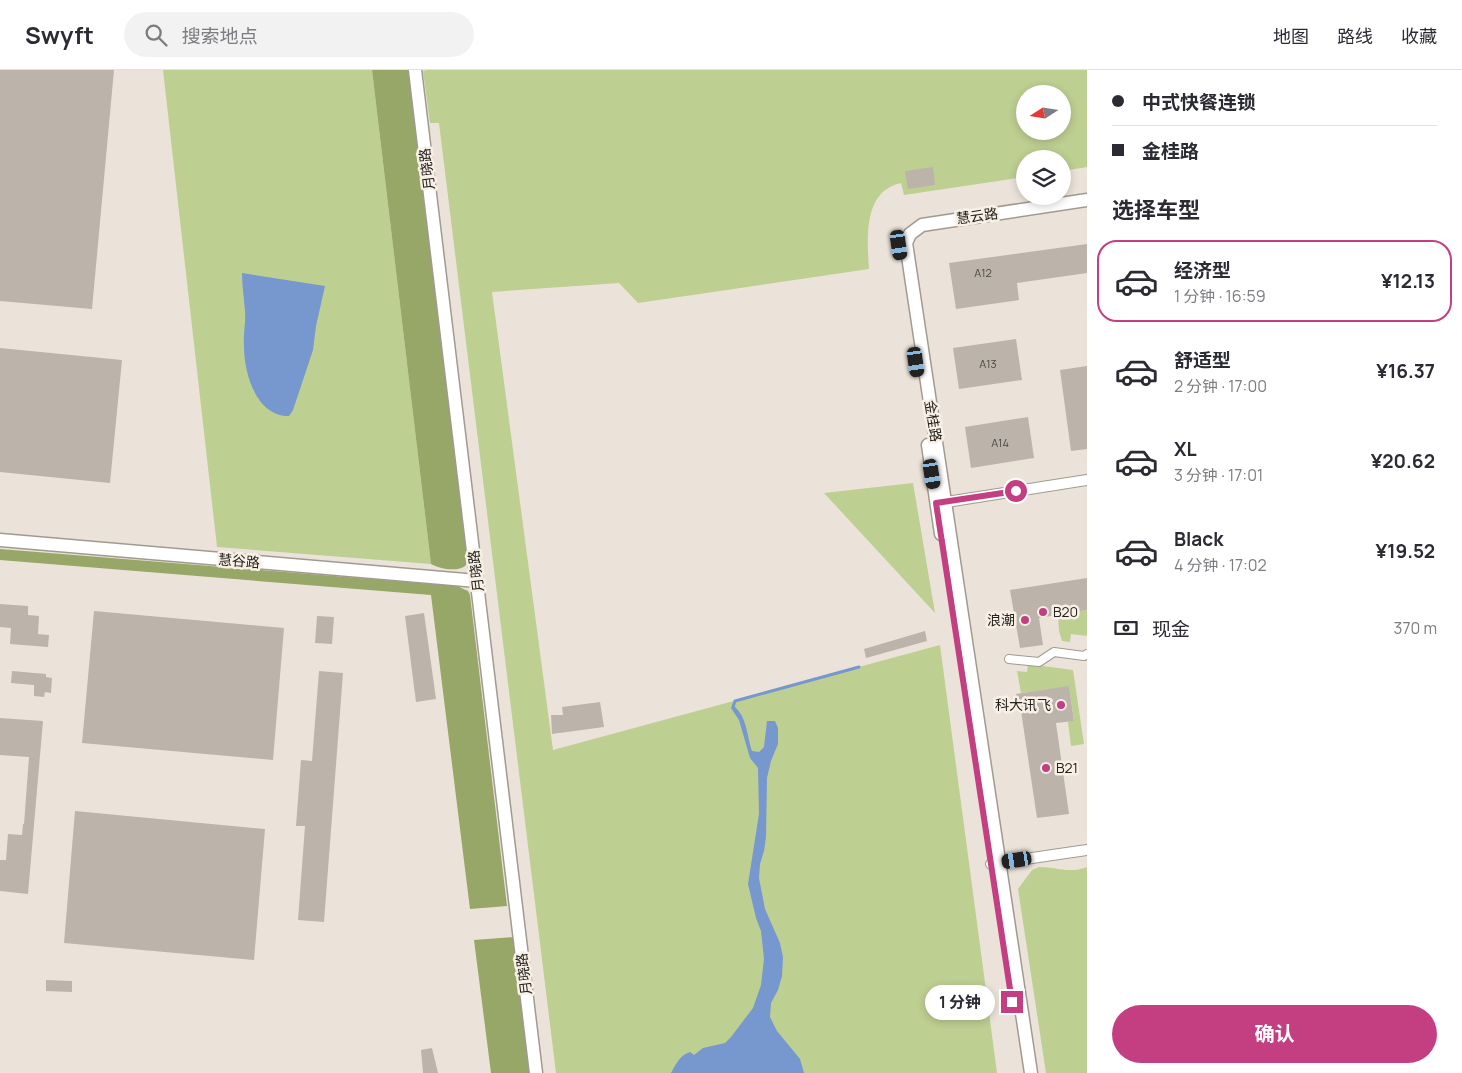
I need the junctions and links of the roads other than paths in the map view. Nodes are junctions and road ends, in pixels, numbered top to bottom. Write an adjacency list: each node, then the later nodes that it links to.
1 (415, 70): 10 (street, 月晓路)
2 (1087, 192): 3 (street)
3 (1071, 194)
4 (1087, 200): 6 (street, 慧云路)
5 (1016, 202): 6 (street, 慧云路)
6 (903, 244): 8 (street, 金桂路)
7 (1087, 480): 8 (street)
8 (940, 502): 14 (street, 金桂路)
9 (0, 540): 10 (street, 慧谷路)
10 (477, 581): 15 (street, 月晓路)
11 (1087, 654): 12 (street)
12 (1009, 658)
13 (1087, 850): 14 (street)
14 (995, 864): 16 (street, 金桂路); 17 (street, 金桂路)
15 (536, 1073)
16 (1023, 1073)
17 (1031, 1073)

